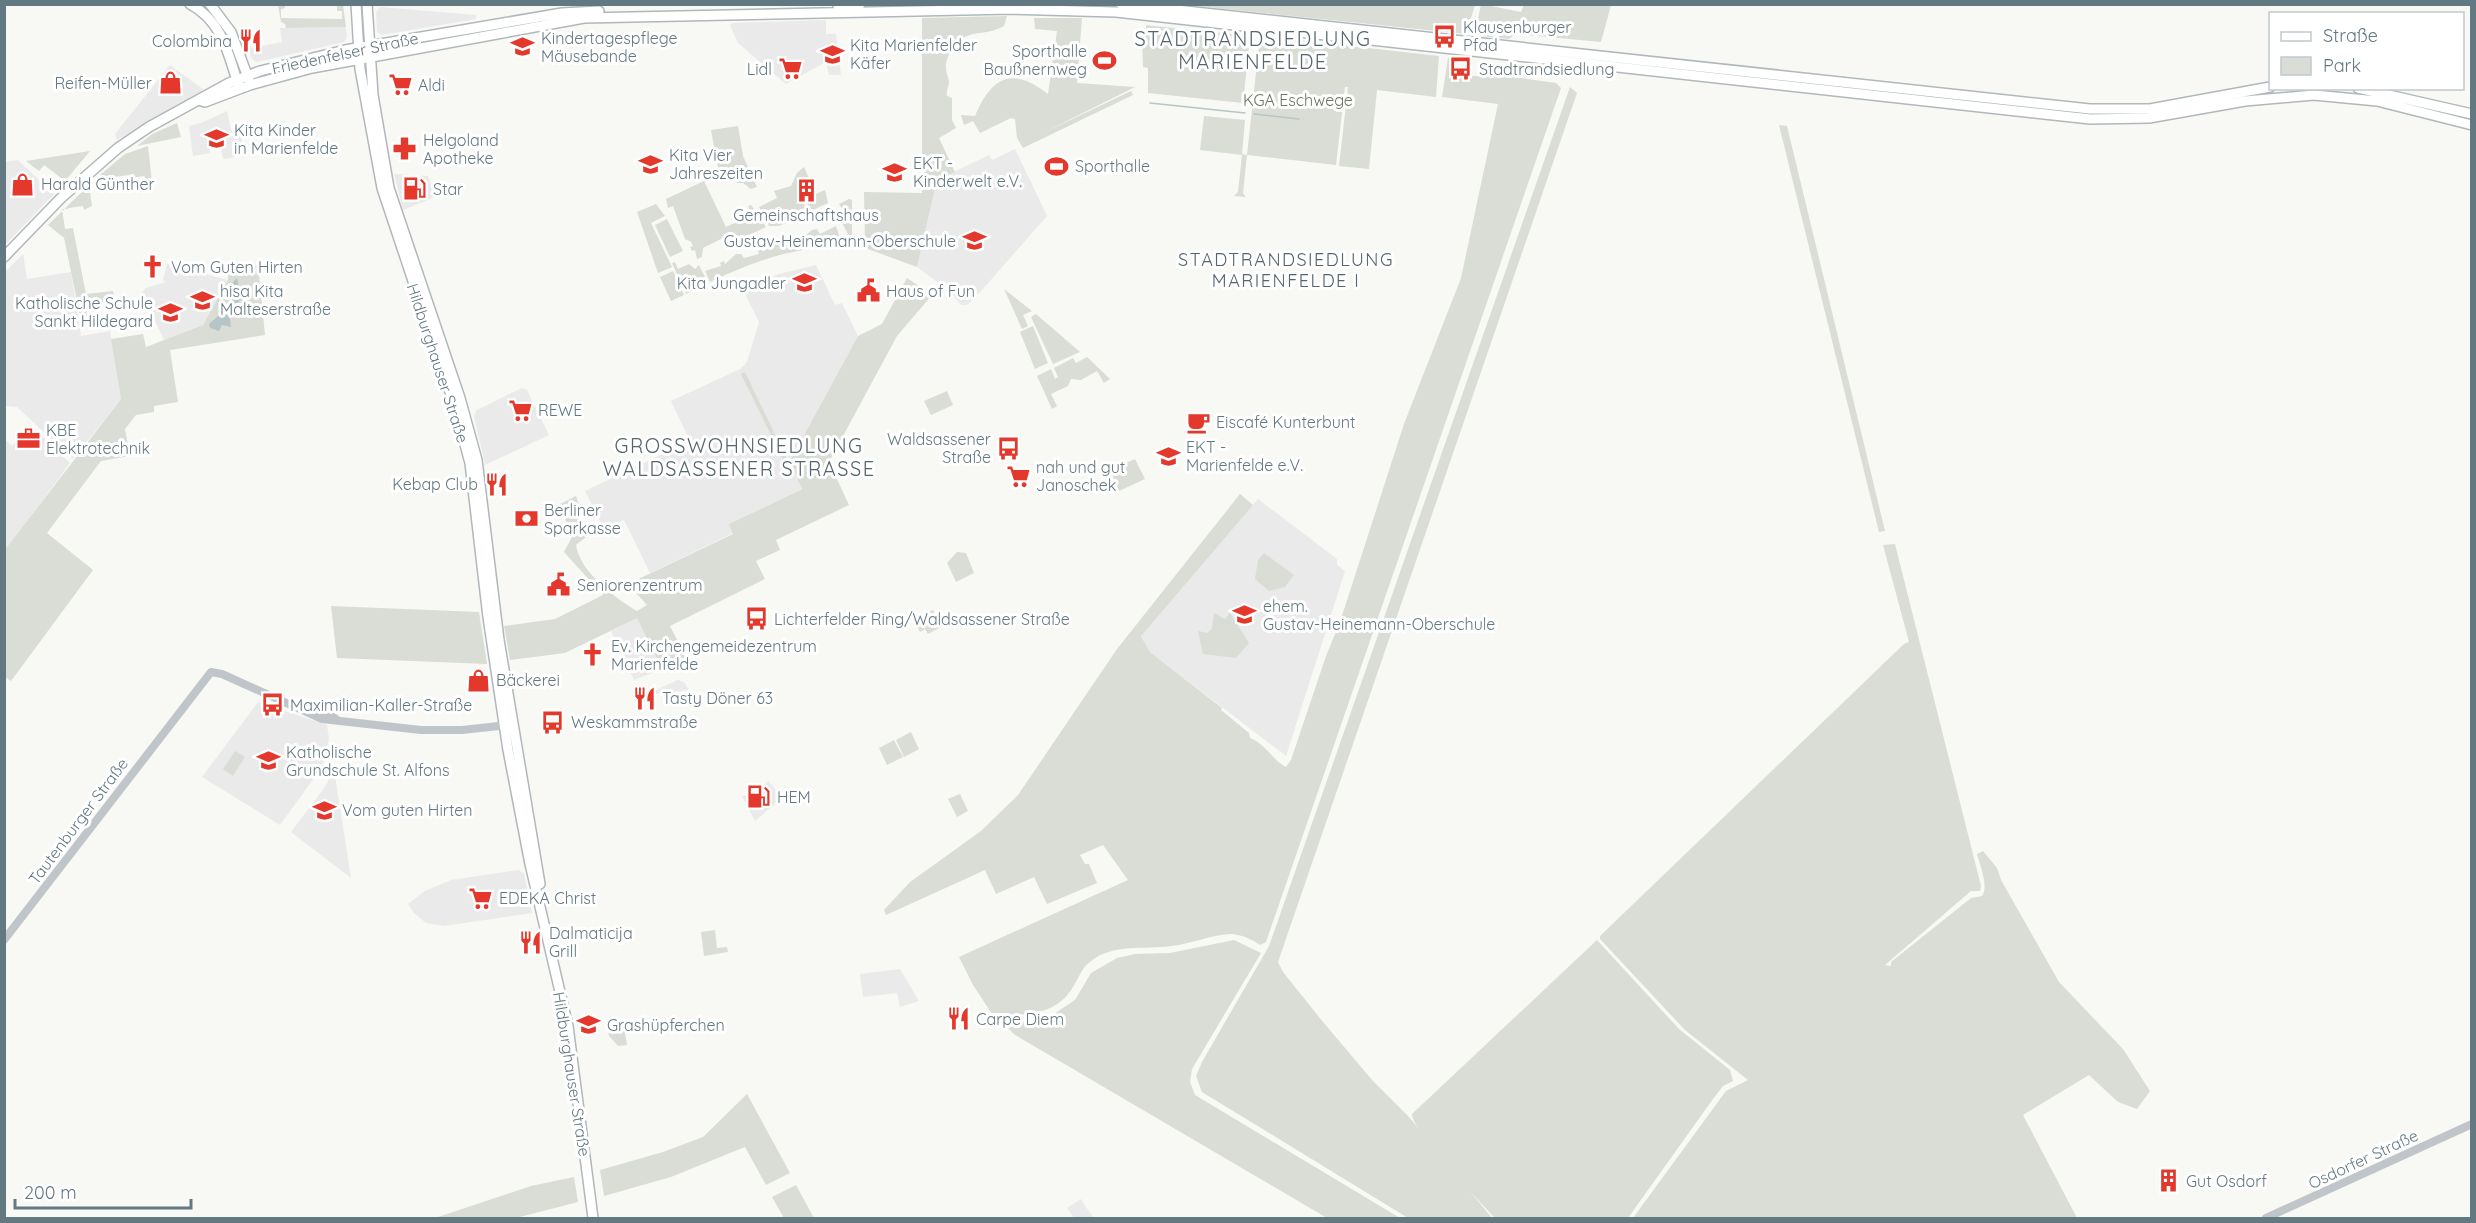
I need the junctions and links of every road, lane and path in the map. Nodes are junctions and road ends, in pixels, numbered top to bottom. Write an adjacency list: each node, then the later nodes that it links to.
1 (190, 4): 14 (main road)
2 (210, 4): 13 (main road)
3 (356, 4): 9 (main road, Hildburghauser Straße)
4 (367, 4): 8 (main road)
5 (860, 4): 7 (main road)
6 (1121, 4): 10 (main road)
7 (498, 28): 8 (main road, Friedenfelser Straße); 10 (main road); 11 (main road, Friedenfelser Straße)
8 (370, 47): 9 (main road, Friedenfelser Straße); 11 (main road, Hildburghauser Straße)
9 (359, 48): 12 (main road, Hildburghauser Straße); 13 (main road, Friedenfelser Straße)
10 (1519, 52): 15 (main road); 18 (main road)
11 (370, 57): 12 (main road, Friedenfelser Straße); 20 (main road, Hildburghauser Straße)
12 (359, 59): 13 (main road, Friedenfelser Straße); 20 (main road, Hildburghauser Straße)
13 (249, 80): 14 (main road, Friedenfelser Straße)
14 (238, 84): 19 (main road, Friedenfelser Straße)
15 (2269, 87)
16 (2367, 90): 17 (main road)
17 (2472, 114)
18 (2472, 125)
19 (4, 257)
20 (508, 724): 21 (street, Tautenburger Straße); 23 (main road, Hildburghauser Straße)
21 (4, 940)
22 (2472, 1124): 24 (street, Osdorfer Straße)
23 (593, 1218)
24 (2266, 1218)

